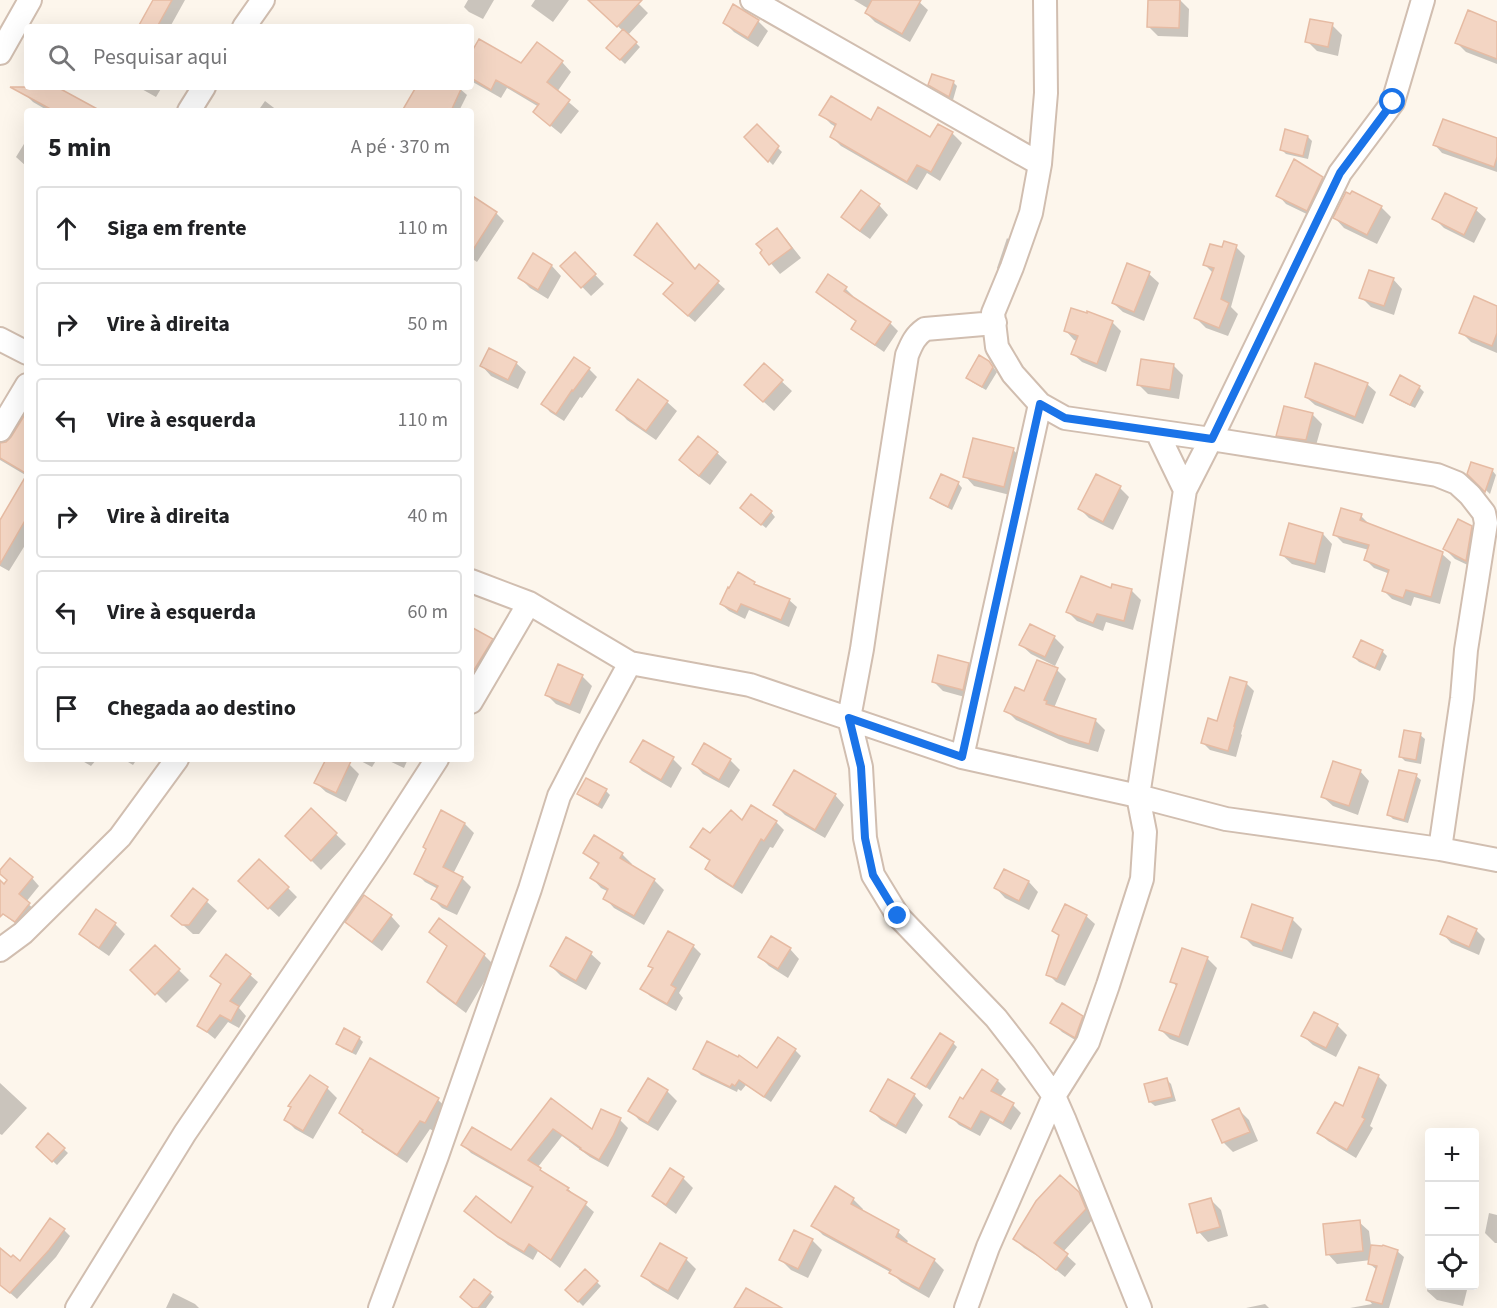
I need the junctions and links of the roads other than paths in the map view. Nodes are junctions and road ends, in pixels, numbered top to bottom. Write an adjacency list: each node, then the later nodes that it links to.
1 (30, 0): 7 (street)
2 (263, 0): 6 (street)
3 (752, 0): 10 (street)
4 (1045, 0): 10 (street)
5 (1423, 0): 18 (street)
6 (246, 24)
7 (0, 53)
8 (202, 90): 9 (street)
9 (191, 108)
10 (1040, 164): 11 (street)
11 (995, 323): 15 (street); 24 (street)
12 (0, 339): 13 (street)
13 (24, 351)
14 (24, 390): 16 (street)
15 (1040, 404): 17 (street); 25 (street)
16 (0, 430)
17 (1157, 432): 18 (street); 19 (street)
18 (1212, 439): 19 (street); 29 (street)
19 (1185, 490): 28 (street)
20 (474, 582): 21 (street)
21 (529, 603): 22 (street); 23 (street)
22 (630, 663): 24 (street); 34 (street)
23 (474, 697)
24 (849, 718): 25 (street); 32 (street)
25 (962, 757): 28 (street)
26 (175, 762): 31 (street)
27 (435, 762): 33 (street)
28 (1138, 796): 29 (street); 32 (street)
29 (1440, 849): 30 (street)
30 (1497, 860)
31 (0, 950)
32 (1054, 1096): 35 (street); 36 (street)
33 (77, 1308)
34 (380, 1308)
35 (966, 1308)
36 (1140, 1308)

